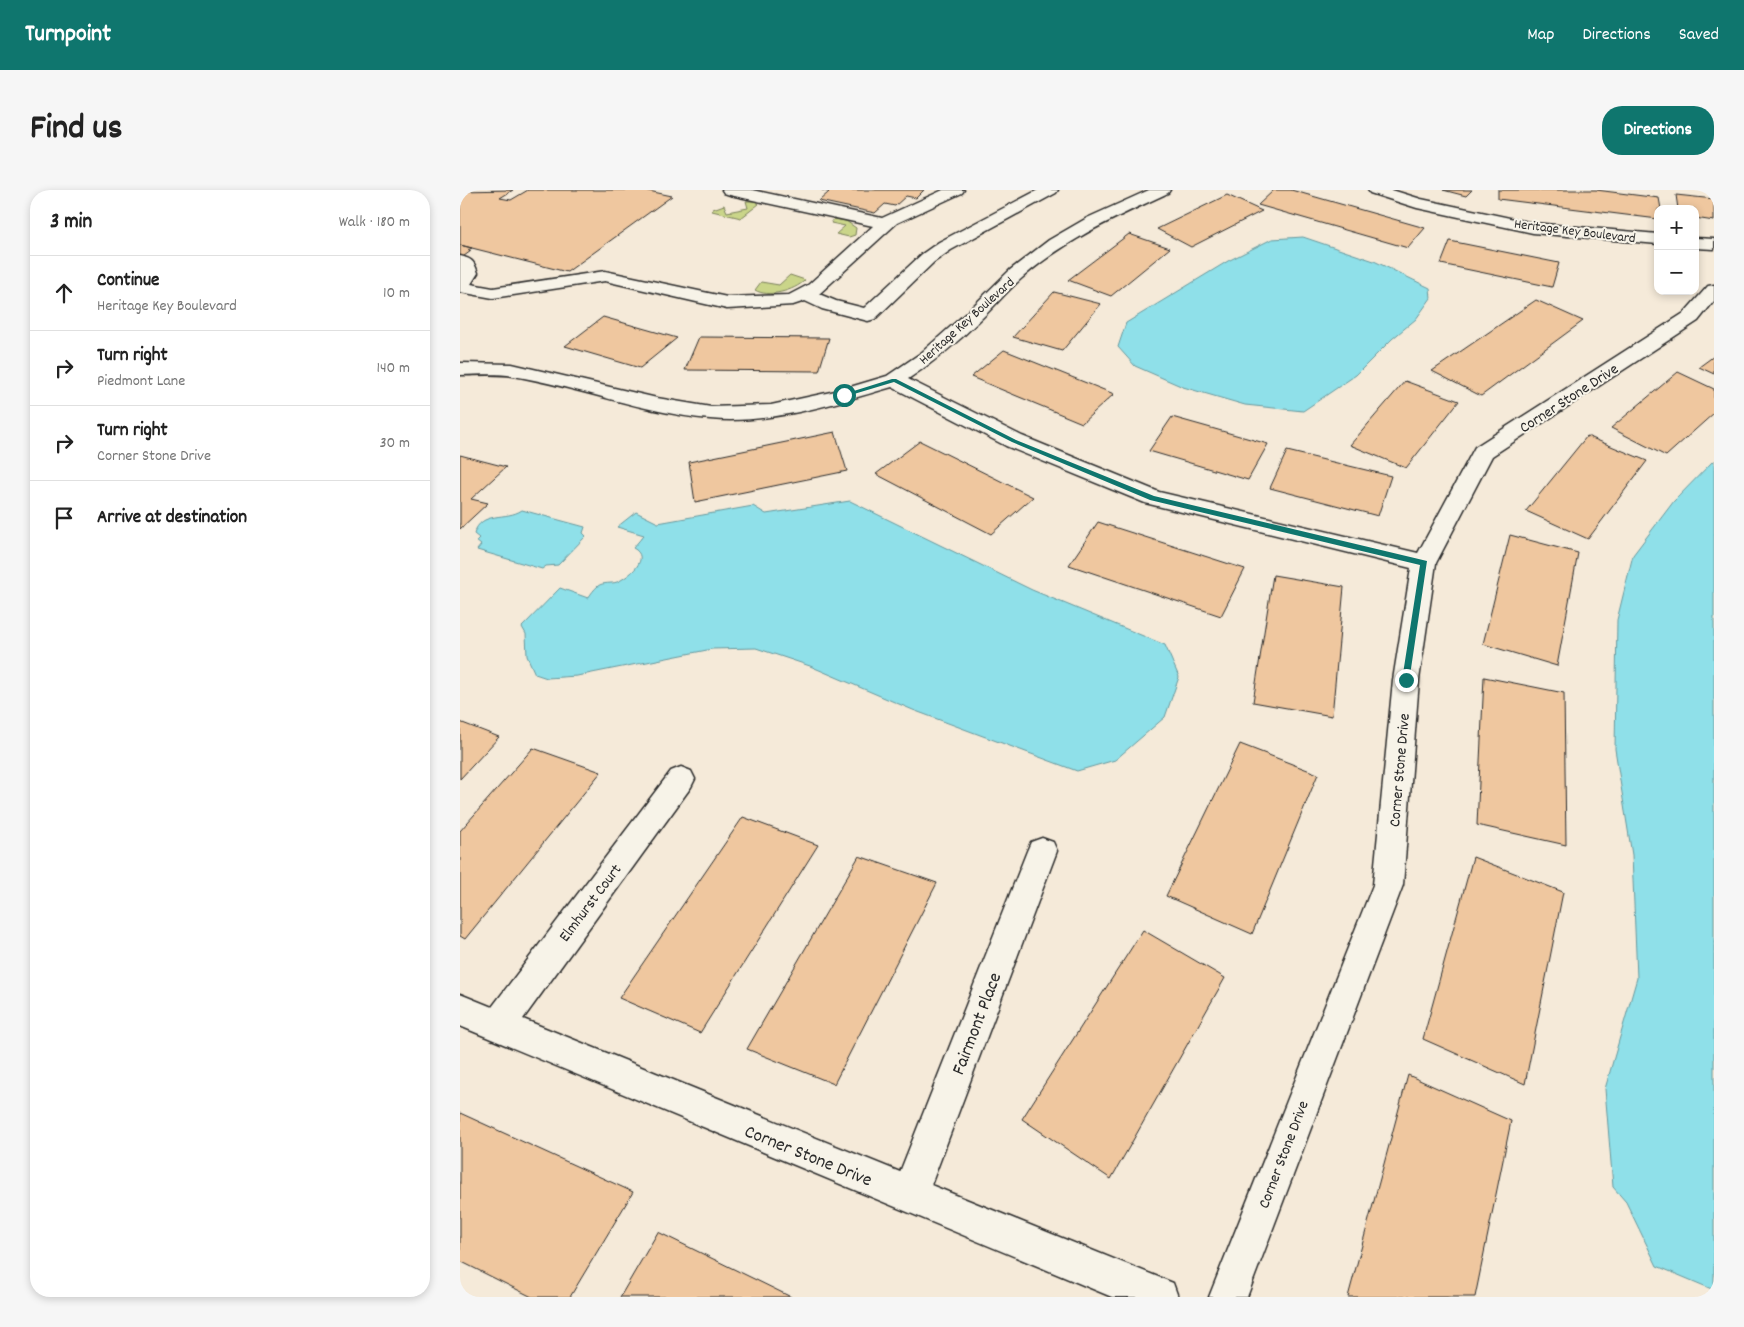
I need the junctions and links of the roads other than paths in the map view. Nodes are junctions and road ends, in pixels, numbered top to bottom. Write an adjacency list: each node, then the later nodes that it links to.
1 (730, 190): 6 (street)
2 (956, 190): 6 (street)
3 (1050, 190): 13 (street)
4 (1162, 190): 15 (street, Heritage Key Boulevard)
5 (1376, 190): 7 (street, Heritage Key Boulevard)
6 (885, 224): 13 (street)
7 (1654, 239)
8 (1699, 243): 9 (street)
9 (1714, 244)
10 (460, 261): 11 (street)
11 (460, 287): 13 (street)
12 (1714, 290): 16 (street, Corner Stone Drive)
13 (805, 294)
14 (460, 369): 15 (street, Heritage Key Boulevard)
15 (894, 380): 16 (street)
16 (1424, 563): 23 (street, Corner Stone Drive)
17 (681, 779): 20 (street, Elmhurst Court)
18 (1042, 852): 21 (street, Fairmont Place)
19 (460, 1010): 20 (street, Corner Stone Drive)
20 (498, 1026): 21 (street, Corner Stone Drive)
21 (909, 1195): 22 (street, Corner Stone Drive)
22 (1159, 1297)
23 (1228, 1297)

